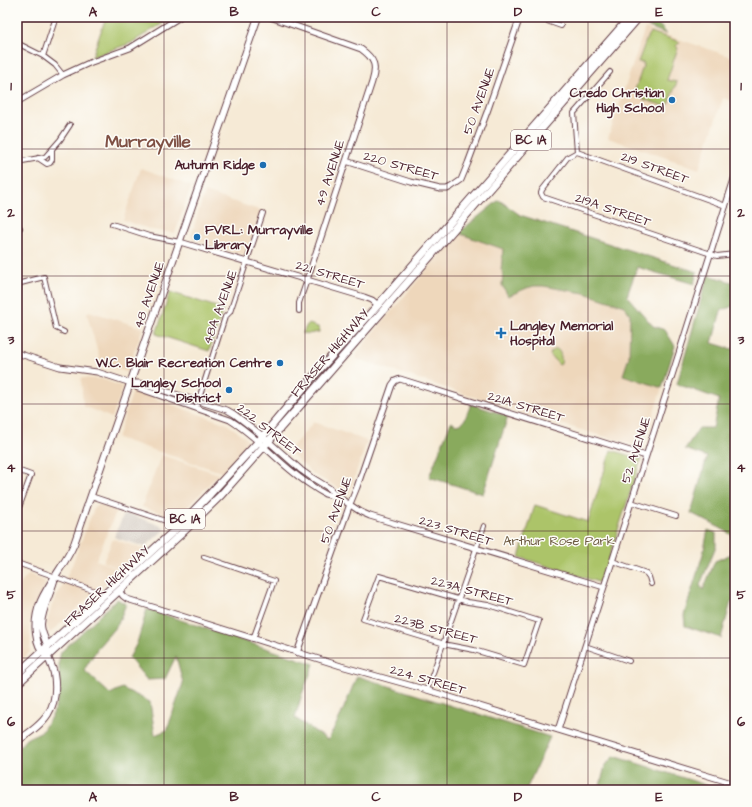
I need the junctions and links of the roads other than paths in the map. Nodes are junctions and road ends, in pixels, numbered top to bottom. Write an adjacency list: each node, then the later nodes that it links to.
1 (56, 17): 11 (street)
2 (180, 17): 13 (street)
3 (258, 17): 26 (main road, 48 AVENUE)
4 (270, 17): 19 (street, 49 AVENUE)
5 (520, 17): 22 (street, 50 AVENUE)
6 (536, 17): 9 (street)
7 (630, 17): 32 (main road, FRASER HIGHWAY / BC 1A)
8 (639, 17): 40 (main road, FRASER HIGHWAY / BC 1A)
9 (561, 26)
10 (17, 43): 11 (street)
11 (43, 56): 13 (street)
12 (610, 72): 17 (street)
13 (63, 75): 14 (street)
14 (17, 102)
15 (70, 125): 16 (street)
16 (52, 150): 18 (street); 18 (street)
17 (577, 152): 23 (street, 219 STREET); 27 (street, 219A STREET)
18 (38, 158): 20 (street)
19 (346, 161): 22 (street, 220 STREET); 30 (street, 49 AVENUE)
20 (17, 162)
21 (735, 176): 23 (street, 52 AVENUE)
22 (451, 187)
23 (726, 206): 27 (street, 52 AVENUE)
24 (263, 214): 29 (street, 48A AVENUE)
25 (112, 224): 26 (street, 221 STREET)
26 (180, 242): 29 (street, 221 STREET); 37 (main road, 48 AVENUE)
27 (710, 254): 28 (street, 219A STREET); 41 (street, 52 AVENUE)
28 (735, 254)
29 (247, 262): 30 (street, 221 STREET); 38 (street, 48A AVENUE)
30 (306, 280): 32 (street, 221 STREET); 33 (street, 49 AVENUE)
31 (17, 284): 34 (street)
32 (378, 306): 40 (main road, FRASER HIGHWAY / BC 1A)
33 (299, 311)
34 (64, 332)
35 (17, 353): 37 (street, 222 STREET)
36 (400, 379): 41 (street, 221A STREET); 45 (street, 50 AVENUE)
37 (131, 382): 38 (street, 222 STREET); 39 (street, 222 STREET); 43 (main road, 48 AVENUE)
38 (199, 402): 39 (street, 48A AVENUE); 40 (street, 222 STREET)
39 (196, 408): 40 (street, 222 STREET)
40 (263, 442): 45 (street, 222 STREET); 49 (main road, FRASER HIGHWAY / BC 1A); 59 (main road, FRASER HIGHWAY / BC 1A)
41 (646, 456): 44 (street, 52 AVENUE)
42 (17, 470): 46 (street)
43 (91, 496): 49 (street); 54 (main road, 48 AVENUE)
44 (631, 502): 47 (street); 52 (street, 52 AVENUE)
45 (350, 504): 50 (street, 223 STREET); 66 (street, 50 AVENUE)
46 (17, 513)
47 (676, 516)
48 (484, 526): 50 (street)
49 (176, 528): 65 (main road, FRASER HIGHWAY / BC 1A)
50 (477, 548): 57 (street, 223 STREET); 60 (street)
51 (204, 557): 61 (street)
52 (612, 561): 56 (street); 57 (street, 52 AVENUE)
53 (17, 563): 54 (street)
54 (55, 576): 58 (street); 65 (main road, 48 AVENUE)
55 (379, 576): 60 (street, 223A STREET); 63 (street, 223B STREET)
56 (651, 584)
57 (604, 587): 64 (street, 52 AVENUE)
58 (95, 591)
59 (119, 591): 61 (street, 224 STREET); 67 (main road, FRASER HIGHWAY / BC 1A)
60 (458, 599): 62 (street, 223A STREET); 63 (street)
61 (253, 639): 66 (street, 224 STREET)
62 (532, 641): 63 (street, 223B STREET)
63 (443, 643): 71 (street)
64 (585, 646): 68 (street); 72 (street, 52 AVENUE)
65 (44, 648): 67 (main road, 48 AVENUE); 69 (main road, FRASER HIGHWAY / BC 1A)
66 (297, 653): 71 (street, 224 STREET)
67 (48, 657): 70 (main road, FRASER HIGHWAY / BC 1A); 73 (main road, 48 AVENUE)
68 (629, 661)
69 (17, 674)
70 (17, 684)
71 (427, 690): 72 (street, 224 STREET)
72 (558, 730): 74 (street, 224 STREET)
73 (17, 741)
74 (735, 784)

